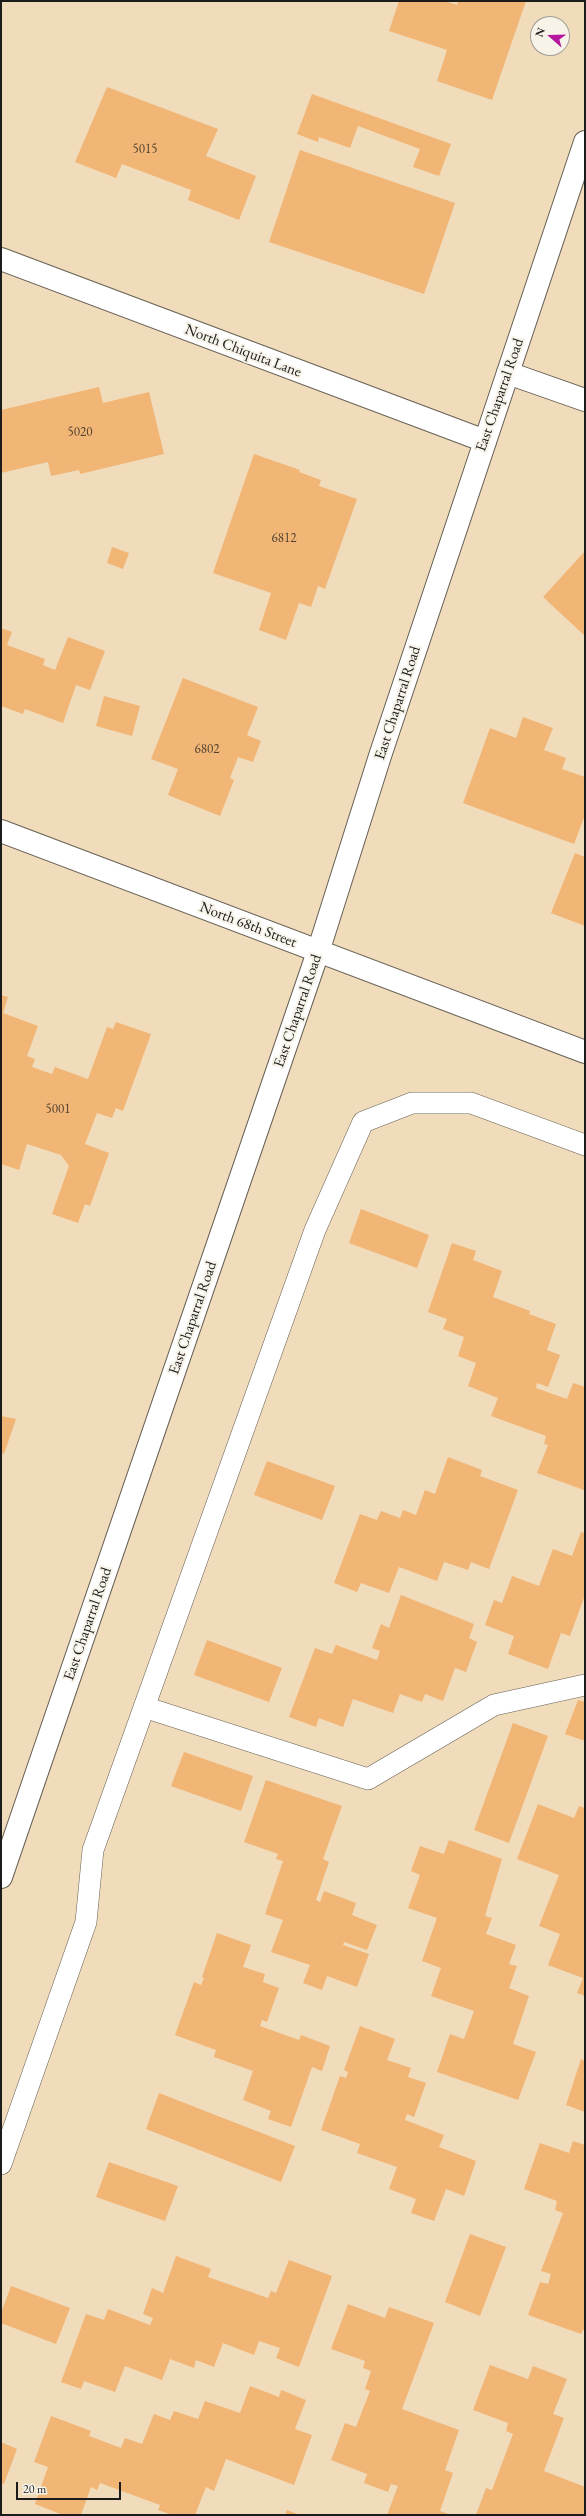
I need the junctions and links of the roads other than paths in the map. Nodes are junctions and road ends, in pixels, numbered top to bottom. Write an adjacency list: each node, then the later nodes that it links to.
1 (585, 142): 3 (main road, East Chaparral Road)
2 (1, 259): 5 (main road, North Chiquita Lane)
3 (508, 373): 4 (main road); 5 (main road, East Chaparral Road)
4 (585, 400)
5 (485, 441): 7 (main road, East Chaparral Road)
6 (1, 831): 7 (main road, North 68th Street)
7 (318, 952): 8 (main road, North 68th Street); 12 (main road, East Chaparral Road)
8 (585, 1052)
9 (585, 1145): 11 (lane)
10 (585, 1685): 11 (lane)
11 (144, 1707): 13 (lane)
12 (1, 1877)
13 (1, 2164)

